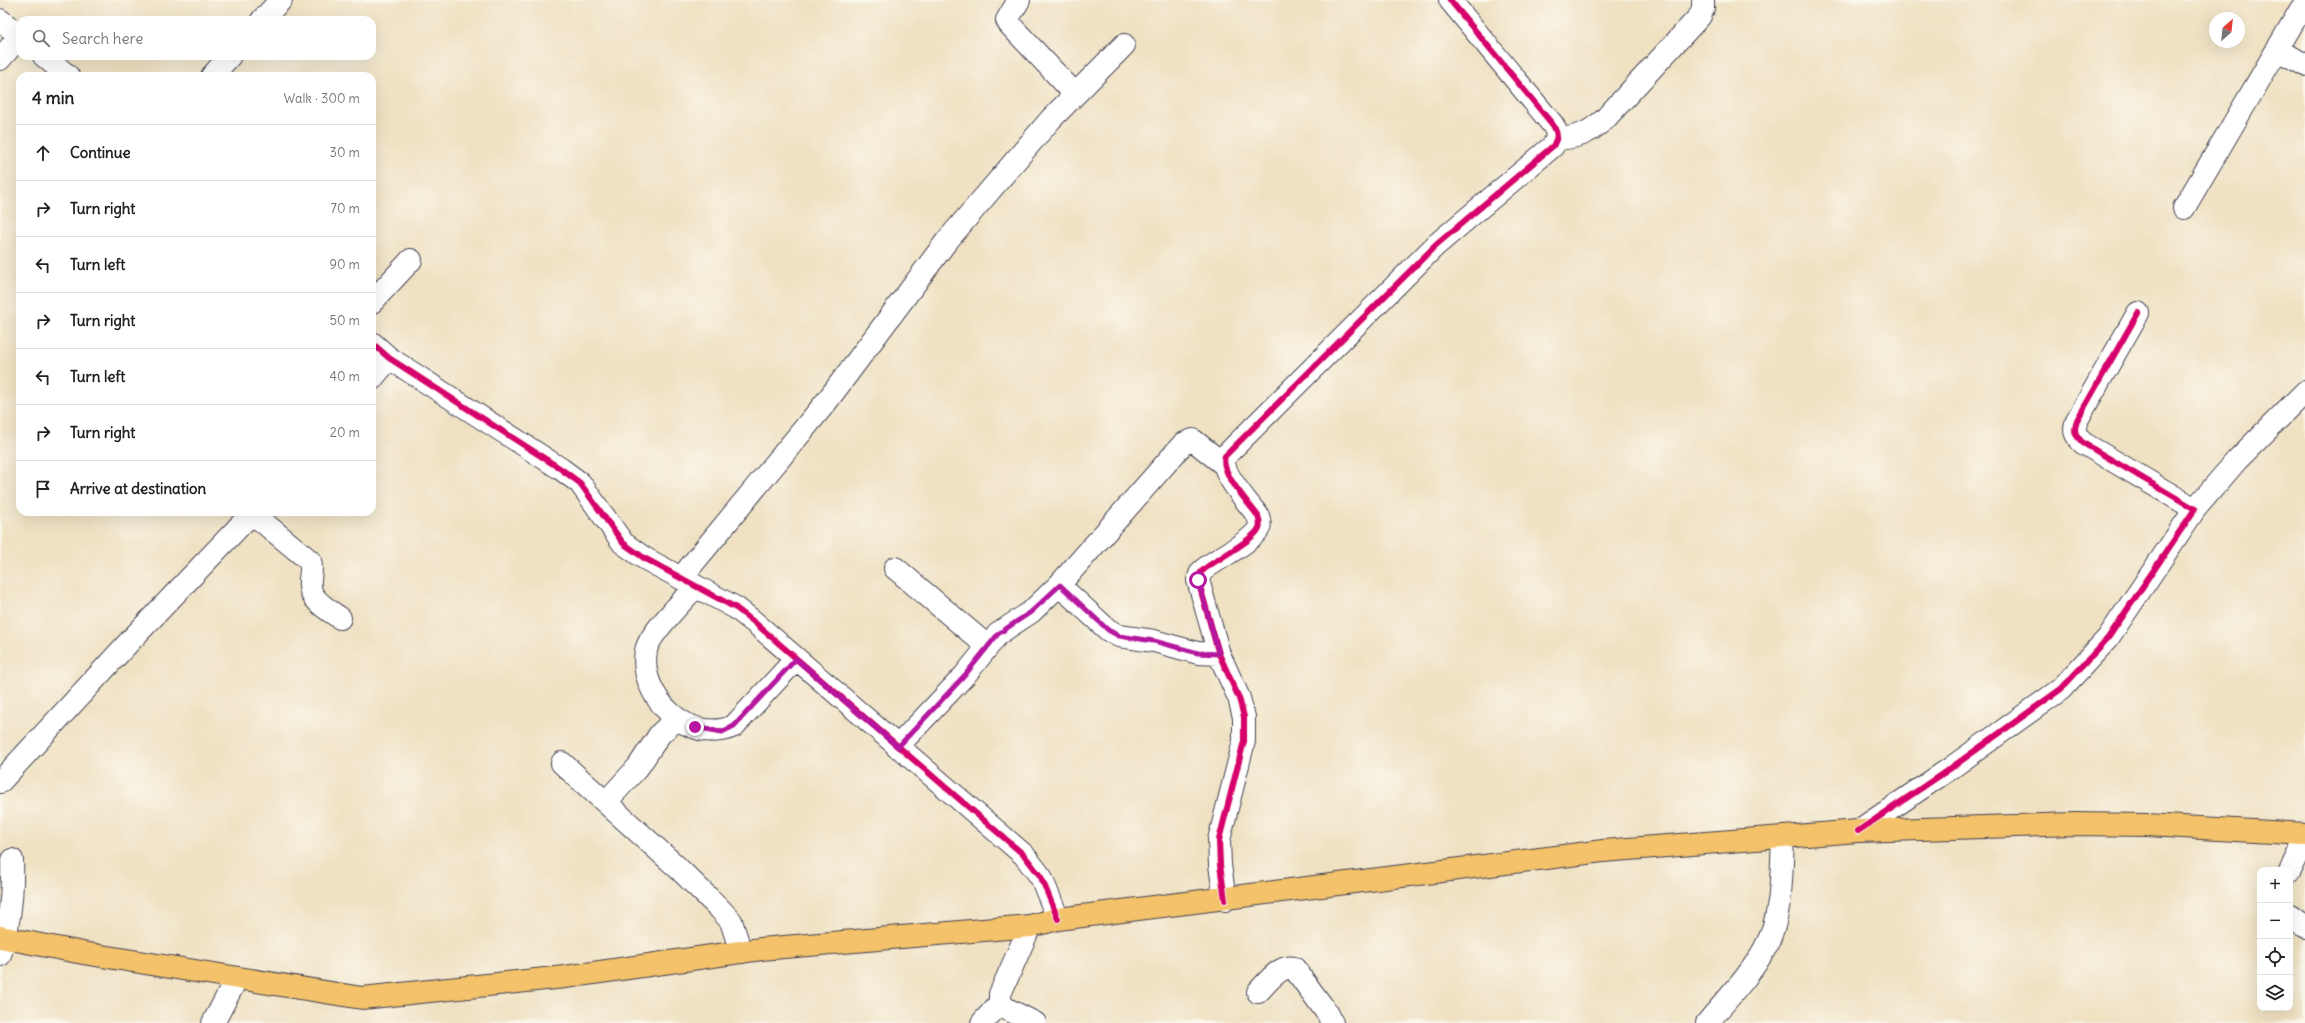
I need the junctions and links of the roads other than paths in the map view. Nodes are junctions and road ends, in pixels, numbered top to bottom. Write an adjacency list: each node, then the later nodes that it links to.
1 (281, 0): 6 (street)
2 (1020, 0): 18 (street)
3 (1450, 0): 19 (street)
4 (1703, 0): 19 (street)
5 (2305, 2): 11 (street)
6 (266, 16)
7 (0, 20): 8 (street)
8 (16, 33)
9 (16, 41): 12 (street)
10 (1124, 45): 18 (street)
11 (2277, 49): 15 (street); 20 (street)
12 (0, 59)
13 (49, 60): 16 (street)
14 (226, 60): 17 (street)
15 (2305, 65)
16 (63, 72)
17 (216, 72)
18 (1075, 94): 33 (street)
19 (1558, 138): 28 (street)
20 (2184, 208)
21 (411, 260): 22 (street)
22 (376, 298)
23 (2138, 313): 29 (street)
24 (376, 347): 25 (street)
25 (389, 358): 26 (street); 33 (street)
26 (376, 374)
27 (2305, 392): 29 (street)
28 (1222, 463): 34 (street); 37 (street)
29 (2195, 509): 44 (street)
30 (249, 516): 42 (street)
31 (256, 516): 35 (street)
32 (895, 568): 36 (street)
33 (688, 582): 38 (street); 39 (street)
34 (1060, 585): 36 (street); 37 (street)
35 (340, 618)
36 (987, 646): 40 (street)
37 (1219, 654): 50 (street)
38 (796, 659): 39 (street); 40 (street)
39 (676, 719): 43 (street)
40 (898, 747): 52 (street)
41 (562, 763): 43 (street)
42 (0, 782)
43 (606, 802): 56 (street)
44 (1858, 832): 45 (main road); 46 (main road)
45 (2305, 834)
46 (1783, 837): 50 (main road); 64 (street)
47 (2305, 840): 49 (street)
48 (12, 860): 55 (street)
49 (2292, 867)
50 (1225, 900): 52 (main road)
51 (2293, 918): 54 (street)
52 (1058, 919): 53 (main road)
53 (1030, 926): 56 (main road); 59 (street)
54 (2305, 927)
55 (2, 943): 57 (main road)
56 (741, 952): 57 (main road)
57 (237, 978): 60 (street)
58 (1258, 992): 63 (street)
59 (1000, 1003): 61 (street); 62 (street)
60 (213, 1023)
61 (982, 1023)
62 (1035, 1023)
63 (1332, 1023)
64 (1707, 1023)

